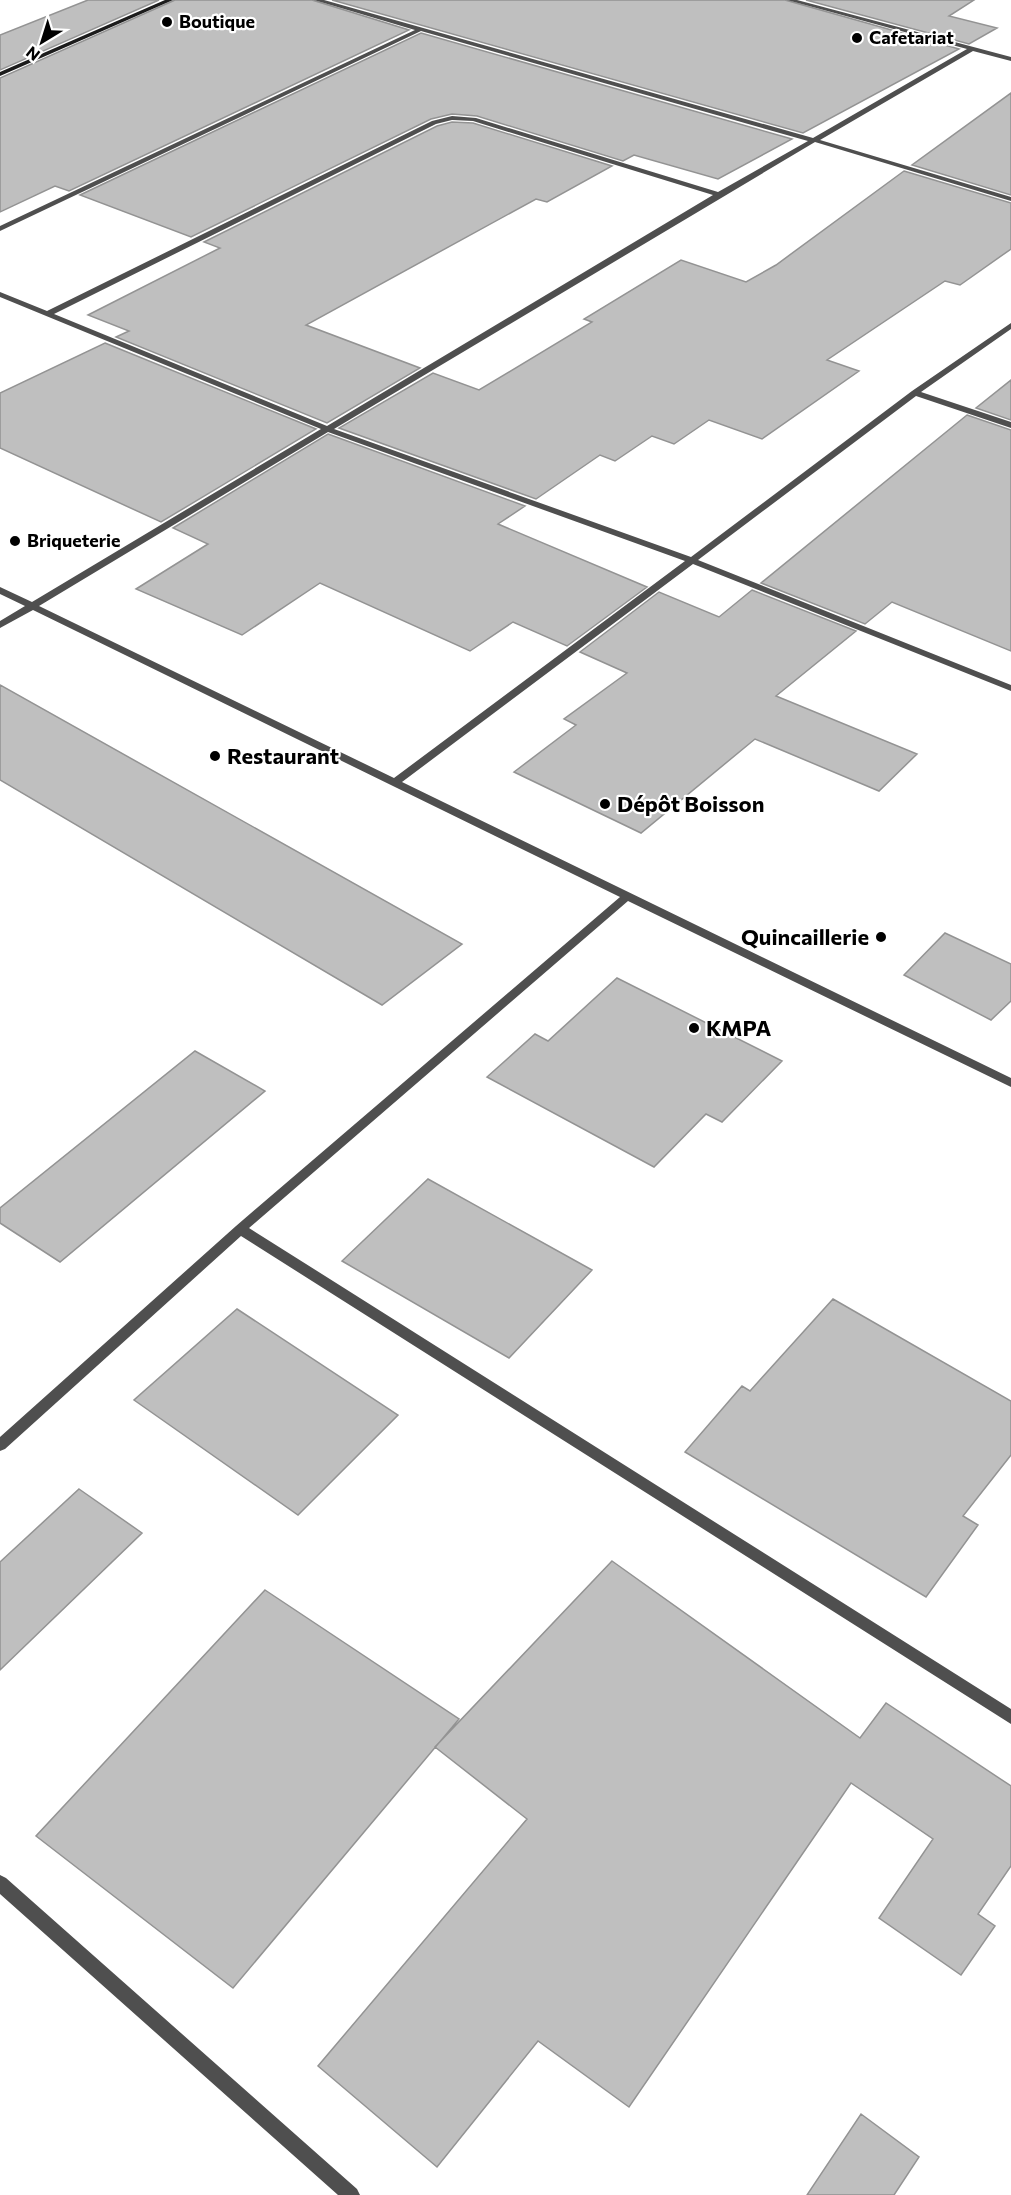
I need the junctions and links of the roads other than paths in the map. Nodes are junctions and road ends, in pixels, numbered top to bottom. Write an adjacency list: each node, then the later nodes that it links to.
1 (170, 0): 7 (street)
2 (317, 0): 4 (street)
3 (790, 0): 5 (street)
4 (421, 29): 8 (street); 11 (street)
5 (972, 50): 6 (street); 8 (street)
6 (1011, 59)
7 (0, 74)
8 (814, 140): 9 (street); 10 (street)
9 (718, 195): 13 (street); 17 (street)
10 (1011, 199)
11 (0, 229)
12 (0, 294): 13 (street)
13 (47, 314): 17 (street)
14 (1011, 325): 15 (street)
15 (915, 393): 16 (street); 18 (street)
16 (1011, 425)
17 (326, 428): 18 (street); 20 (street)
18 (691, 560): 22 (street); 23 (street)
19 (0, 590): 20 (street)
20 (32, 606): 21 (street); 23 (street)
21 (0, 625)
22 (1011, 688)
23 (396, 782): 24 (street)
24 (627, 896): 25 (street); 26 (street)
25 (1011, 1083)
26 (240, 1229): 27 (street); 28 (street)
27 (0, 1445)
28 (1011, 1717)
29 (0, 1883): 30 (street)
30 (351, 2195)

